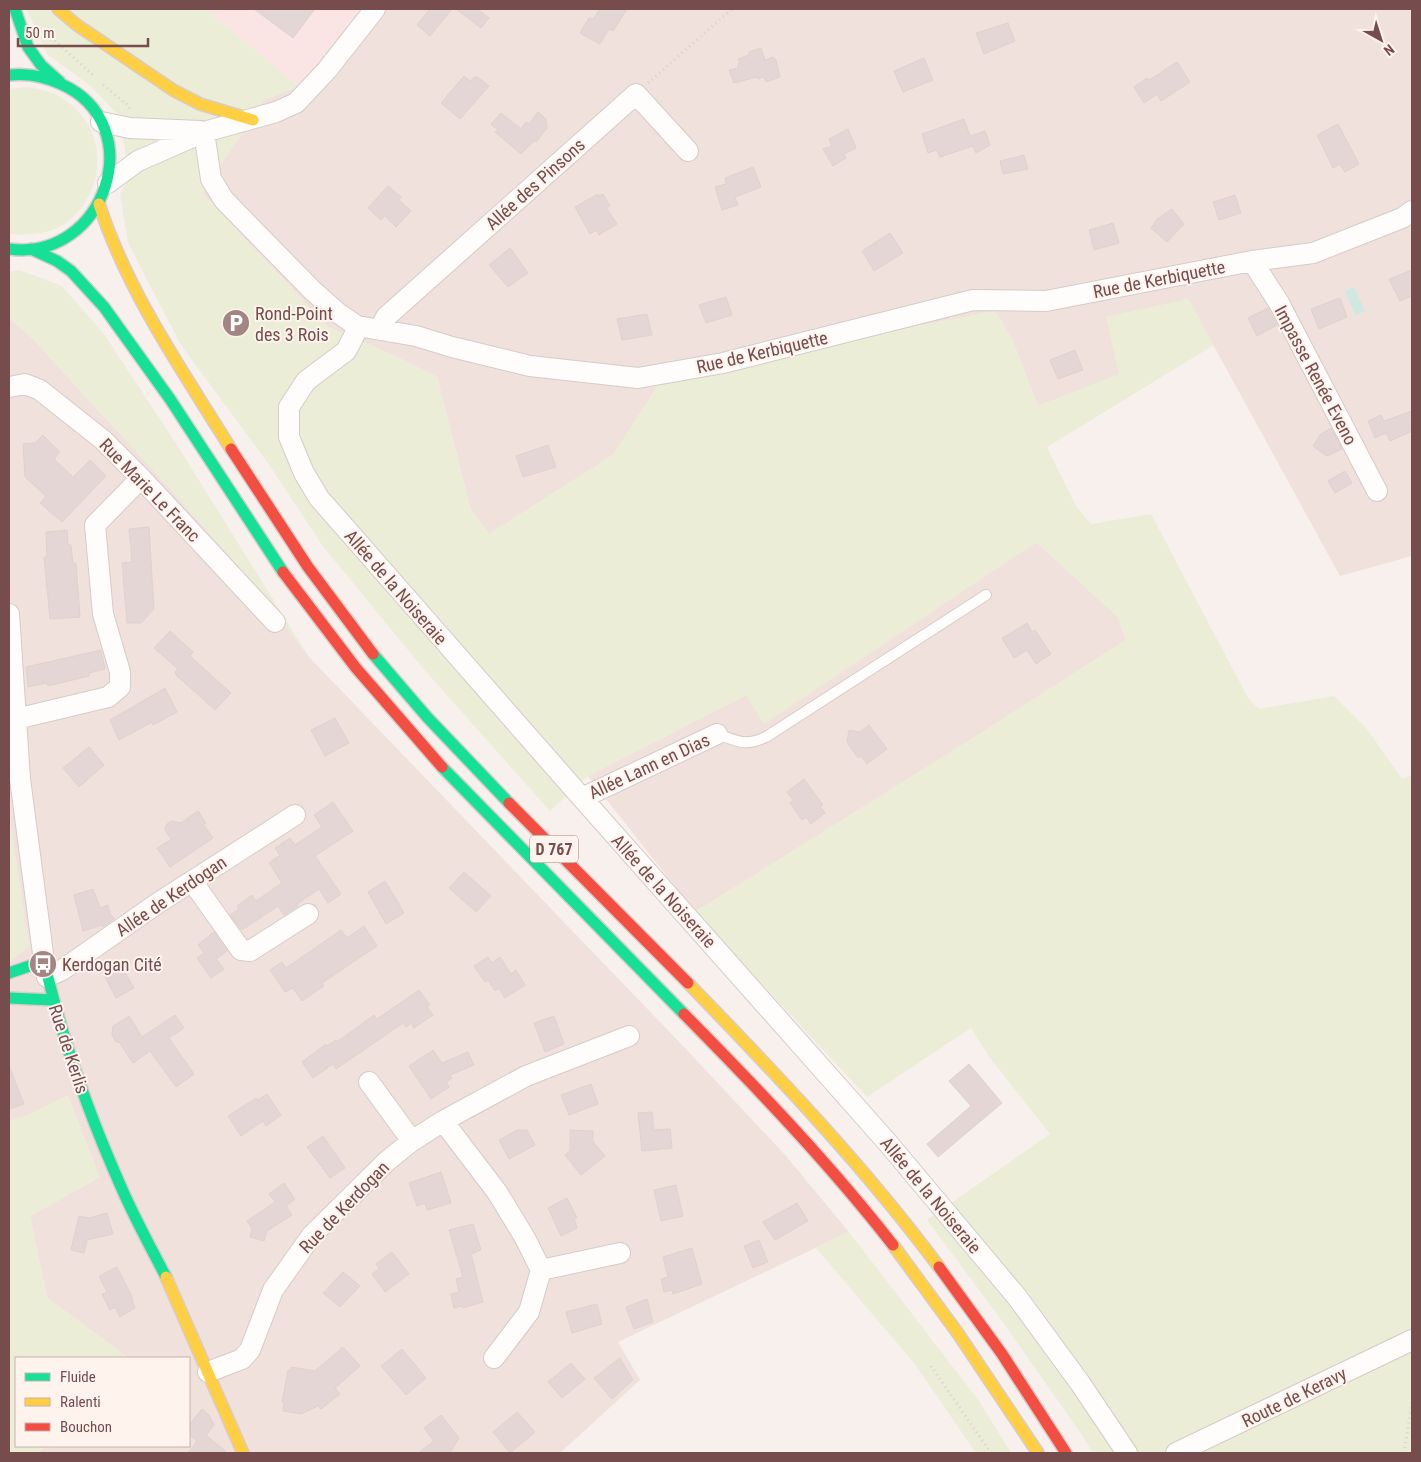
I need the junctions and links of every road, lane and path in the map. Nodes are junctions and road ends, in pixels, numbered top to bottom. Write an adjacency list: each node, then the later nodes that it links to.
1 (15, 9): 6 (main road)
2 (58, 9): 8 (main road)
3 (376, 9): 8 (street)
4 (732, 9): 7 (path)
5 (9, 76): 6 (main road)
6 (60, 82): 9 (main road)
7 (636, 94): 11 (street); 19 (street, Allée des Pinsons)
8 (253, 120): 10 (street)
9 (101, 122): 10 (street); 12 (main road)
10 (204, 132): 12 (street); 18 (street, Rue de Kerbiquette)
11 (688, 151)
12 (108, 182): 13 (main road)
13 (100, 204): 16 (main road); 50 (main road, D 767)
14 (1412, 212): 17 (street, Rue de Kerbiquette)
15 (9, 248): 16 (main road)
16 (31, 249): 49 (main road, D 767)
17 (1252, 261): 19 (street, Rue de Kerbiquette); 22 (street, Impasse Renée Eveno)
18 (357, 326): 19 (street, Rue de Kerbiquette); 28 (street, Allée de la Noiseraie)
19 (380, 329)
20 (9, 387): 21 (street, Rue Marie Le Franc)
21 (142, 478): 25 (street, Rue Marie Le Franc); 26 (street)
22 (1377, 491)
23 (986, 595): 27 (lane)
24 (9, 614): 26 (street, Rue de Kerlis)
25 (275, 622)
26 (16, 719): 32 (street, Rue de Kerlis)
27 (717, 734): 28 (street, Allée Lann en Dias)
28 (582, 798): 51 (street, Allée de la Noiseraie)
29 (294, 815): 30 (street, Allée de Kerdogan)
30 (192, 881): 31 (street); 32 (street, Allée de Kerdogan)
31 (308, 914)
32 (45, 969): 33 (main road); 35 (main road, Rue de Kerlis)
33 (9, 973)
34 (9, 998): 35 (main road)
35 (53, 1000): 45 (main road, Rue de Kerlis)
36 (629, 1036): 38 (street, Rue de Kerdogan)
37 (369, 1082): 39 (street)
38 (443, 1121): 39 (street, Rue de Kerdogan); 41 (street)
39 (412, 1141): 45 (street, Rue de Kerdogan)
40 (620, 1253): 41 (street)
41 (541, 1270): 43 (street)
42 (1412, 1340): 52 (street, Route de Keravy)
43 (494, 1358)
44 (931, 1366): 48 (path)
45 (208, 1372): 47 (main road, Rue de Kerlis)
46 (1412, 1402): 53 (path)
47 (242, 1453)
48 (991, 1453)
49 (1038, 1453)
50 (1066, 1453)
51 (1127, 1453)
52 (1176, 1453)
53 (1404, 1453)

